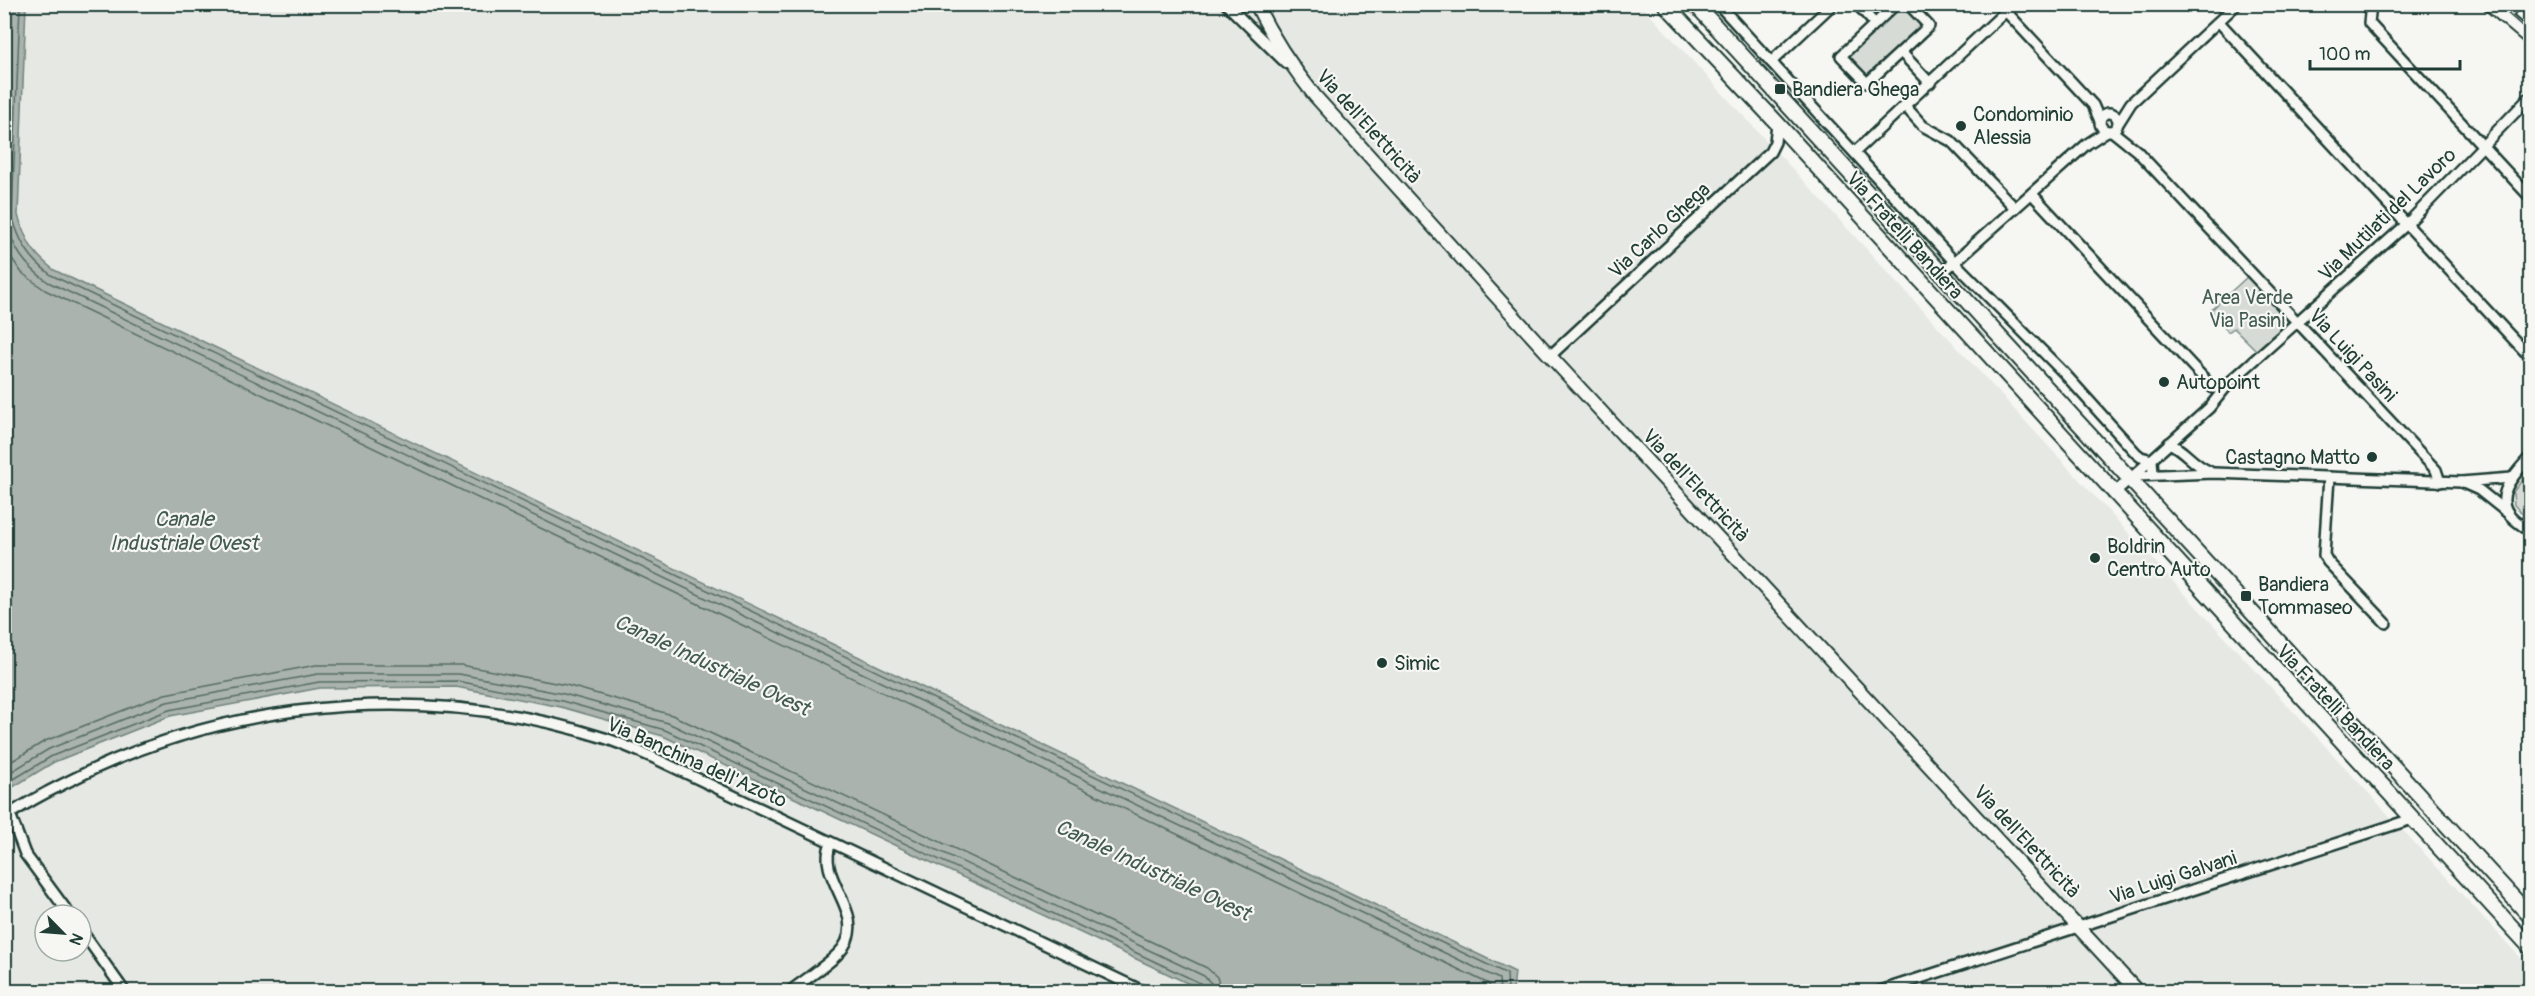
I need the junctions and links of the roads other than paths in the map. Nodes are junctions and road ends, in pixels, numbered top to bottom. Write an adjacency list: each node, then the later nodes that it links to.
1 (1226, 4): 21 (street, Via dell'Elettricità)
2 (1256, 4): 21 (street)
3 (1665, 4): 28 (main road, Via Fratelli Bandiera)
4 (1695, 4): 37 (main road, Via Fratelli Bandiera)
5 (1718, 4): 20 (street, Via Fratelli Bandiera)
6 (1833, 4): 20 (street)
7 (1857, 4): 17 (street)
8 (1896, 4): 17 (street)
9 (1908, 4): 19 (street)
10 (2237, 4): 16 (street)
11 (2371, 4): 30 (street)
12 (2489, 4): 15 (street)
13 (2513, 4): 15 (street)
14 (2002, 8): 22 (street); 26 (street, Via Luigi Pasini)
15 (2504, 17): 18 (street)
16 (2219, 22): 24 (street); 35 (street)
17 (1875, 24): 19 (street)
18 (2530, 39)
19 (1901, 52): 22 (street)
20 (1771, 62): 31 (street, Via Fratelli Bandiera)
21 (1297, 74): 39 (street, Via dell'Elettricità)
22 (1930, 82): 25 (street)
23 (2530, 97): 30 (street, Via Mutilati del Lavoro)
24 (2131, 103): 27 (street); 29 (street)
25 (1905, 105): 31 (street); 34 (street)
26 (2093, 105): 27 (street, Via Luigi Pasini); 29 (street, Via Luigi Pasini)
27 (2110, 113): 29 (street); 29 (street)
28 (1777, 123): 39 (street, Via Carlo Ghega); 54 (main road, Via Fratelli Bandiera)
29 (2110, 126): 32 (street); 38 (street, Via Luigi Pasini)
30 (2482, 147): 33 (street); 35 (street, Via Mutilati del Lavoro)
31 (1855, 152): 36 (street, Via Fratelli Bandiera)
32 (2032, 194): 34 (street); 41 (street)
33 (2530, 197)
34 (2015, 208): 36 (street)
35 (2408, 224): 38 (street, Via Mutilati del Lavoro); 40 (street)
36 (1956, 262): 37 (street); 46 (street, Via Fratelli Bandiera)
37 (1941, 274): 50 (main road, Via Fratelli Bandiera)
38 (2298, 322): 42 (street, Via Mutilati del Lavoro); 52 (street, Via Luigi Pasini)
39 (1550, 356): 63 (street, Via dell'Elettricità)
40 (2530, 357)
41 (2213, 388): 42 (street); 43 (street)
42 (2225, 388): 43 (street, Via Mutilati del Lavoro)
43 (2212, 404): 44 (street, Via Mutilati del Lavoro)
44 (2169, 443): 46 (street, Via Mutilati del Lavoro); 47 (street)
45 (2530, 457): 51 (street)
46 (2152, 460): 48 (street); 50 (street, Via Mutilati del Lavoro)
47 (2193, 469): 48 (street); 49 (street)
48 (2153, 474): 50 (street)
49 (2329, 477): 52 (street); 57 (street)
50 (2132, 478): 54 (street); 62 (main road, Via Fratelli Bandiera)
51 (2512, 478): 53 (street); 55 (street)
52 (2440, 482): 53 (street)
53 (2461, 482): 55 (street)
54 (2114, 494): 59 (main road, Via Fratelli Bandiera)
55 (2509, 514): 56 (street)
56 (2530, 532)
57 (2386, 623)
58 (7, 816): 60 (street, Via Banchina dell'Azoto); 61 (street)
59 (2412, 819): 63 (street, Via Luigi Galvani); 65 (main road, Via Fratelli Bandiera)
60 (831, 843): 67 (street); 68 (street, Via Banchina dell'Azoto)
61 (61, 903)
62 (2530, 916)
63 (2079, 926): 69 (street, Via Luigi Galvani); 70 (street, Via dell'Elettricità)
64 (93, 947): 66 (street)
65 (2530, 947)
66 (125, 992)
67 (789, 992)
68 (1145, 992)
69 (1876, 992)
70 (2138, 992)

